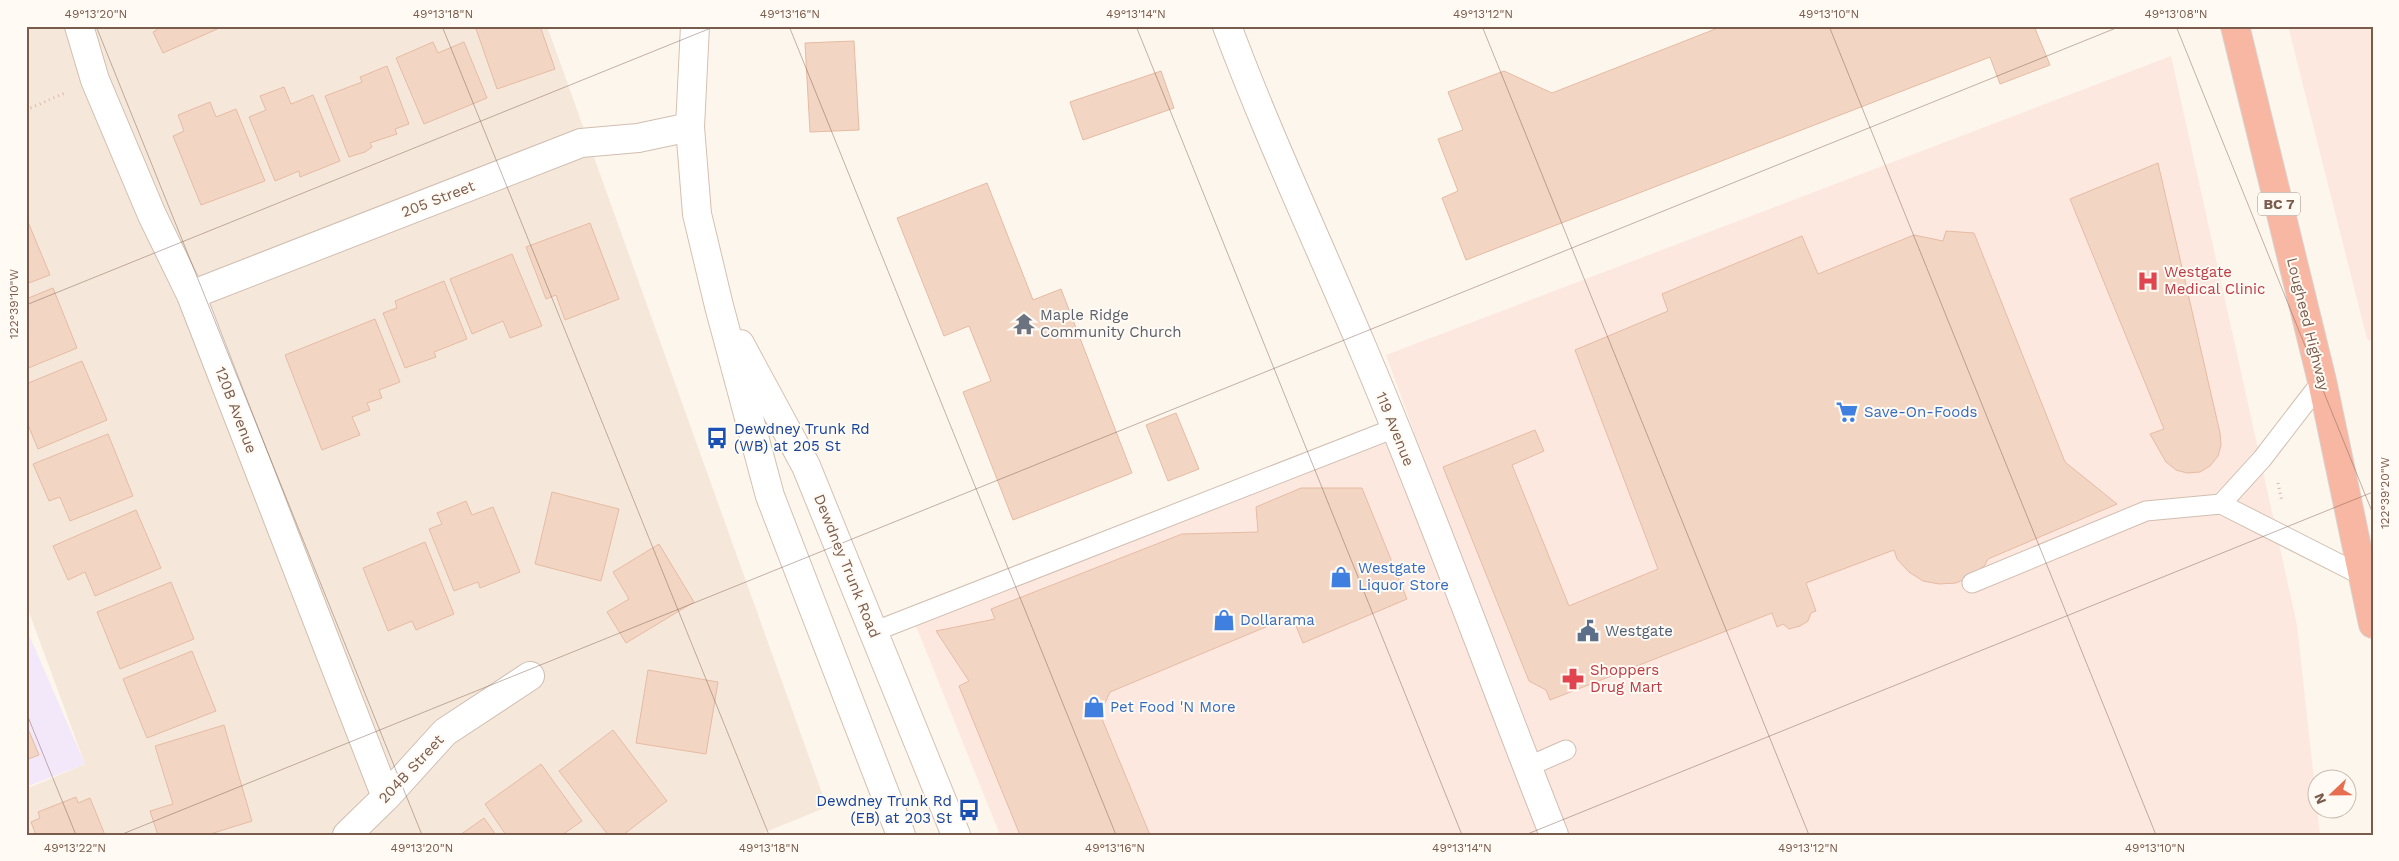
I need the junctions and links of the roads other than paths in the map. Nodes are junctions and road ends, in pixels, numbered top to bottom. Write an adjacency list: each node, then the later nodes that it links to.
1 (79, 26): 6 (street, 120B Avenue)
2 (695, 26): 5 (street, Dewdney Trunk Road)
3 (1227, 26): 9 (street, 119 Avenue)
4 (2235, 26): 8 (highway, Lougheed Highway / BC 7)
5 (690, 127): 6 (street, 205 Street); 7 (street, Dewdney Trunk Road)
6 (191, 295): 18 (street, 120B Avenue)
7 (719, 306): 14 (street, Dewdney Trunk Road); 20 (street, Dewdney Trunk Road)
8 (2322, 381): 10 (lane); 11 (highway, Lougheed Highway / BC 7)
9 (1395, 428): 14 (lane); 17 (street, 119 Avenue)
10 (2221, 504): 11 (lane); 12 (lane)
11 (2363, 576): 13 (highway, Lougheed Highway / BC 7)
12 (1972, 583)
13 (2373, 624)
14 (873, 632): 21 (street, Dewdney Trunk Road)
15 (530, 676): 18 (street, 204B Street)
16 (1566, 750): 17 (lane)
17 (1527, 767): 22 (street, 119 Avenue)
18 (386, 797): 19 (street, 204B Street)
19 (346, 835)
20 (901, 835)
21 (956, 835)
22 (1554, 835)

